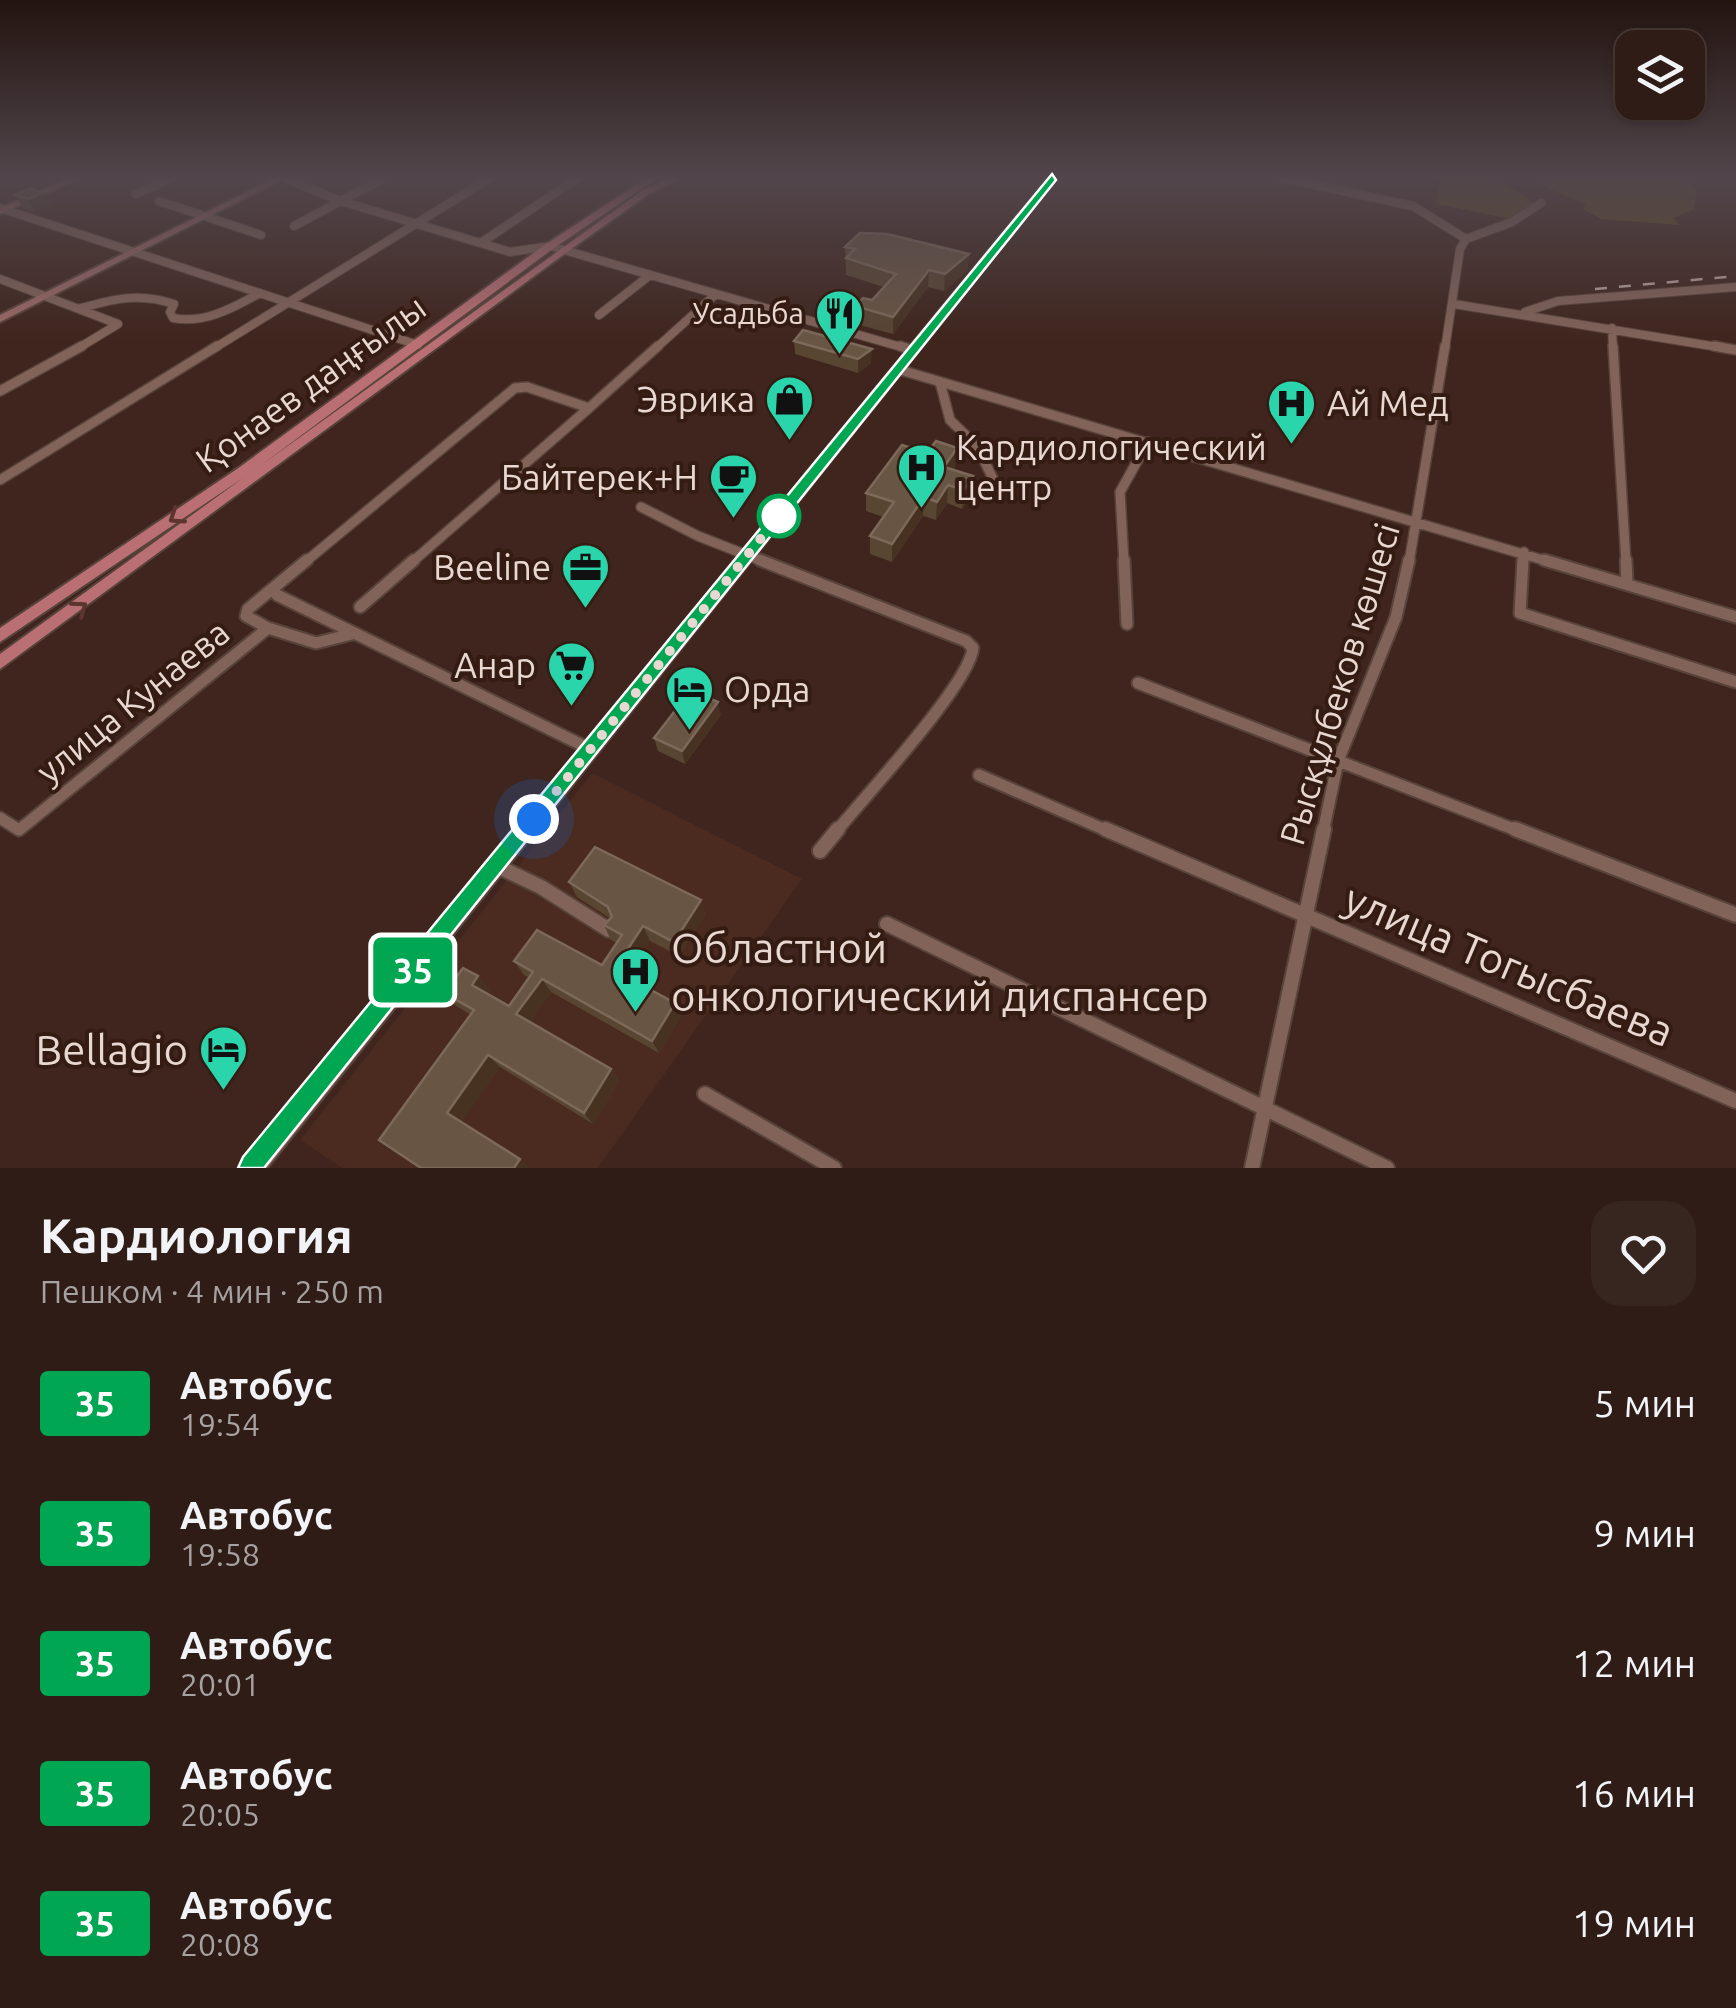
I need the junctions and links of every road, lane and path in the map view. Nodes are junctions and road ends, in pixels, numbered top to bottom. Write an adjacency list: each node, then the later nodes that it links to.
1 (75, 233): 16 (street)
2 (175, 233): 16 (main road)
3 (253, 233): 12 (street)
4 (401, 233): 25 (street)
5 (452, 233): 14 (street)
6 (496, 233): 14 (street)
7 (581, 233): 15 (main road, Қонаев даңғылы)
8 (584, 233): 15 (main road, Қонаев даңғылы)
9 (1008, 233): 33 (main road)
10 (1457, 233): 13 (street)
11 (1484, 233): 13 (street)
12 (260, 235)
13 (1466, 239): 26 (street, Рысқұлбеков көшесі)
14 (482, 242): 17 (street)
15 (556, 251): 17 (street); 18 (main road, Қонаев даңғылы); 19 (street); 55 (main road, one-way to 15)
16 (136, 252): 22 (street); 24 (main road)
17 (510, 252): 18 (main road)
18 (525, 265): 32 (main road, Қонаев даңғылы)
19 (650, 276): 23 (street); 29 (street)
20 (0, 279): 24 (street)
21 (1736, 288): 28 (street)
22 (260, 293): 25 (street); 27 (street)
23 (716, 294): 33 (street); 38 (street)
24 (48, 295): 27 (street); 30 (main road)
25 (288, 302): 32 (street); 41 (street)
26 (1454, 304): 28 (street); 45 (street, Рысқұлбеков көшесі)
27 (80, 308): 37 (street)
28 (1520, 314): 31 (street)
29 (600, 315)
30 (0, 320)
31 (1612, 328): 34 (street); 48 (street)
32 (418, 345): 54 (main road, Қонаев даңғылы, one-way to 54)
33 (912, 350): 35 (main road)
34 (1736, 350)
35 (897, 370): 36 (street); 47 (main road)
36 (940, 382): 39 (street); 43 (street)
37 (0, 391)
38 (589, 408): 50 (street); 53 (street)
39 (1148, 442): 45 (street); 52 (street)
40 (0, 466): 41 (street)
41 (12, 473): 42 (street)
42 (0, 480)
43 (999, 491)
44 (641, 507): 47 (street)
45 (1419, 520): 46 (street); 62 (street, Рысқұлбеков көшесі)
46 (1524, 552): 48 (street); 59 (street)
47 (746, 556): 61 (main road); 65 (street)
48 (1627, 584): 51 (street)
49 (277, 595): 56 (street)
50 (360, 607)
51 (1736, 616)
52 (1127, 624)
53 (268, 628): 56 (street, улица Кунаева); 64 (street, улица Кунаева)
54 (1, 635)
55 (43, 635): 57 (main road); 58 (main road)
56 (348, 636): 61 (street)
57 (0, 664)
58 (0, 672)
59 (1736, 682)
60 (1138, 684): 62 (street)
61 (590, 749): 66 (main road)
62 (1338, 761): 67 (street, Рысқұлбеков көшесі); 68 (street)
63 (978, 776): 67 (street, улица Тогысбаева)
64 (0, 818)
65 (820, 851)
66 (497, 866): 70 (street); 74 (main road)
67 (1303, 914): 72 (street, улица Тогысбаева); 73 (street, Рысқұлбеков көшесі)
68 (1736, 915)
69 (887, 924): 73 (street)
70 (609, 930)
71 (705, 1094): 75 (street)
72 (1736, 1101)
73 (1265, 1106): 76 (street, Рысқұлбеков көшесі); 77 (street)
74 (253, 1168)
75 (834, 1168)
76 (1252, 1168)
77 (1387, 1168)

